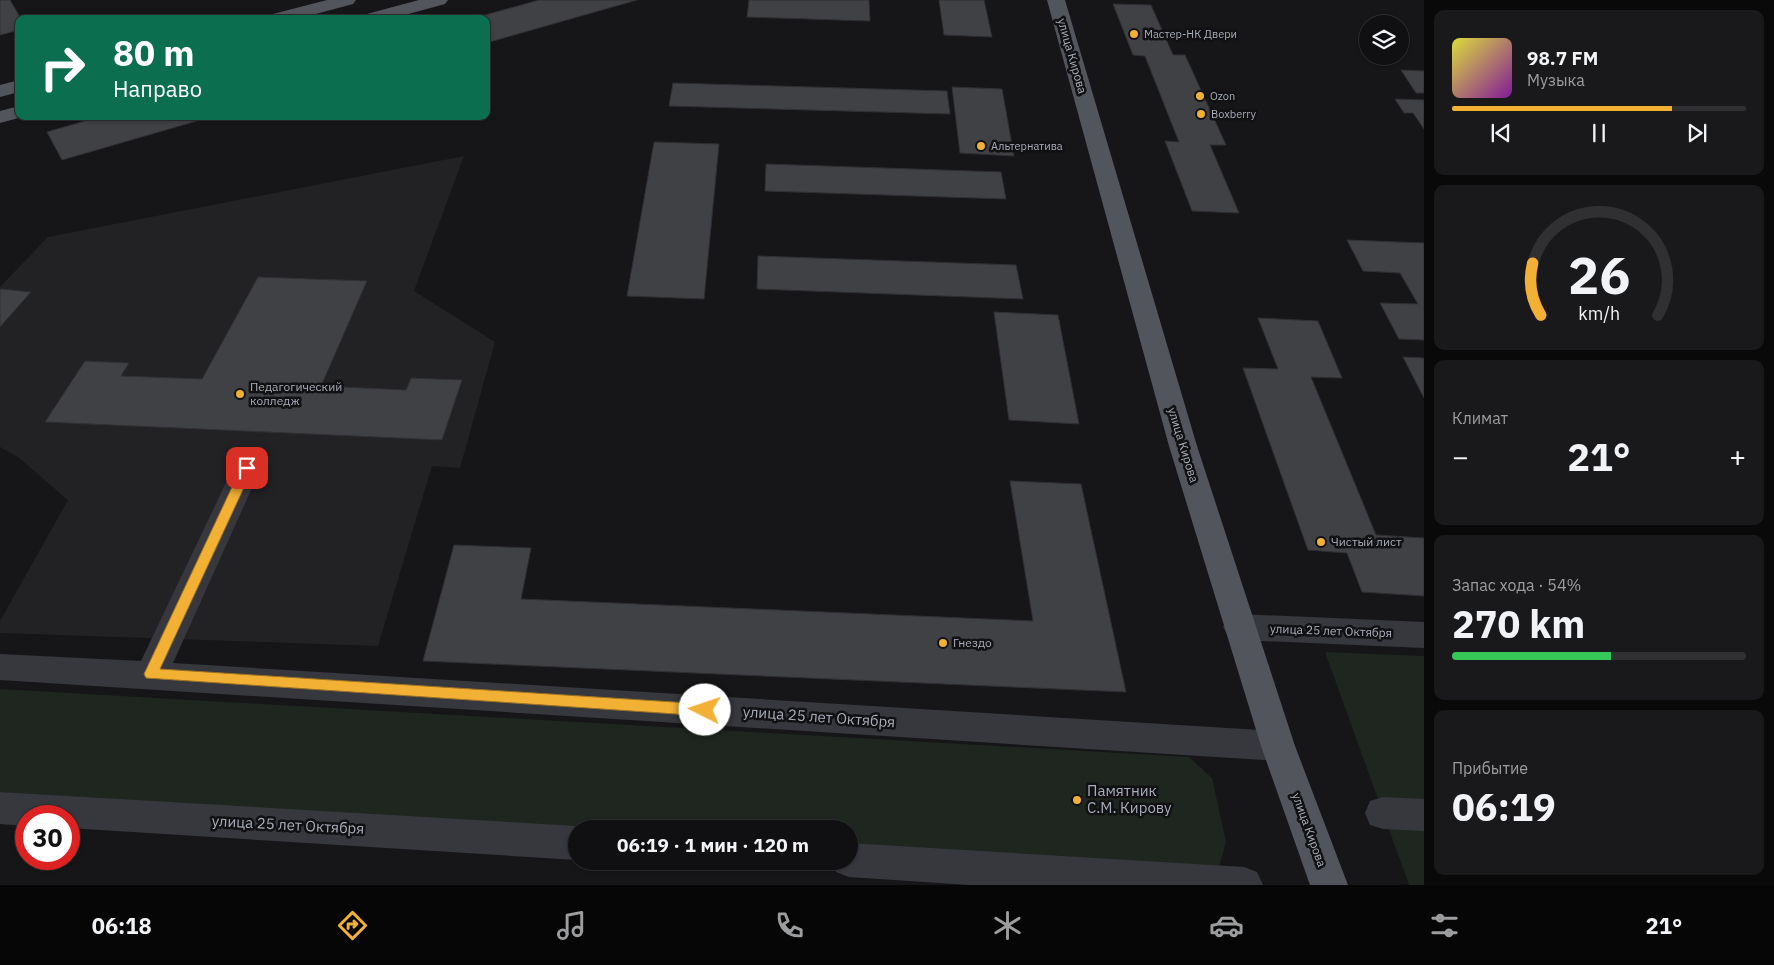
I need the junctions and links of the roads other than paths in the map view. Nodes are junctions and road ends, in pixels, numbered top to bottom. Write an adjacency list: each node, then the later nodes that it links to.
1 (347, 0): 4 (main road)
2 (439, 0): 5 (main road)
3 (1056, 0): 11 (main road, улица Кирова)
4 (290, 15)
5 (384, 15)
6 (15, 87): 7 (main road)
7 (0, 91)
8 (15, 113): 9 (main road)
9 (0, 117)
10 (247, 468): 14 (street)
11 (1239, 627): 12 (street, улица 25 лет Октября); 15 (main road, улица Кирова)
12 (1424, 635)
13 (0, 667): 14 (street, улица 25 лет Октября)
14 (151, 674): 15 (street, улица 25 лет Октября)
15 (1278, 746): 22 (main road, улица Кирова)
16 (0, 808): 19 (street, улица 25 лет Октября)
17 (1383, 813): 18 (street)
18 (1424, 815)
19 (568, 843)
20 (858, 861): 21 (street)
21 (1244, 885)
22 (1329, 885)

